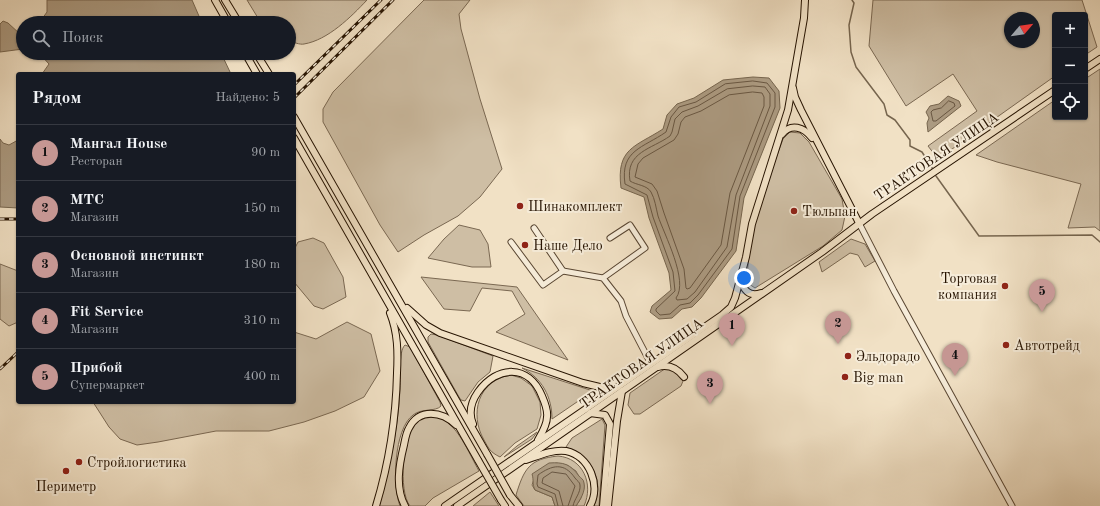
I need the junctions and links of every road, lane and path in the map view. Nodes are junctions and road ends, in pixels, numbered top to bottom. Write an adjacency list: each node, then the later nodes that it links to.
1 (215, 0): 4 (main road)
2 (225, 0): 5 (main road)
3 (805, 0): 12 (main road, ТРАКТОВАЯ УЛИЦА)
4 (224, 16)
5 (235, 16)
6 (1100, 59): 9 (main road)
7 (249, 60): 10 (main road)
8 (260, 60): 11 (main road)
9 (1088, 67)
10 (256, 72)
11 (268, 72)
12 (793, 82): 15 (main road, ТРАКТОВАЯ УЛИЦА); 17 (main road)
13 (1052, 92): 18 (main road, ТРАКТОВАЯ УЛИЦА)
14 (296, 121): 23 (main road)
15 (780, 138): 17 (main road); 25 (main road, ТРАКТОВАЯ УЛИЦА)
16 (296, 142): 26 (main road)
17 (824, 156): 18 (main road)
18 (859, 223): 27 (main road, ТРАКТОВАЯ УЛИЦА); 45 (street)
19 (534, 228): 22 (street)
20 (610, 238): 24 (street)
21 (511, 242): 22 (street)
22 (563, 271): 24 (street)
23 (386, 277): 30 (main road); 33 (main road)
24 (603, 278): 28 (street)
25 (741, 278): 27 (main road); 28 (main road, ТРАКТОВАЯ УЛИЦА)
26 (376, 283): 34 (main road); 36 (main road)
27 (764, 292): 28 (main road, ТРАКТОВАЯ УЛИЦА)
28 (653, 366): 29 (main road); 30 (main road, ТРАКТОВАЯ УЛИЦА)
29 (684, 377)
30 (619, 389): 31 (main road, ТРАКТОВАЯ УЛИЦА); 32 (main road, ТРАКТОВАЯ УЛИЦА); 44 (main road)
31 (590, 413): 35 (main road, ТРАКТОВАЯ УЛИЦА); 43 (main road)
32 (534, 444): 33 (main road); 38 (main road, ТРАКТОВАЯ УЛИЦА)
33 (487, 454): 41 (main road, bridge)
34 (478, 460): 37 (main road); 40 (main road, bridge)
35 (516, 465): 39 (main road, ТРАКТОВАЯ УЛИЦА); 42 (main road)
36 (376, 506)
37 (405, 506)
38 (445, 506)
39 (458, 506)
40 (505, 506)
41 (517, 506)
42 (590, 506)
43 (603, 506)
44 (608, 506)
45 (1012, 506)

